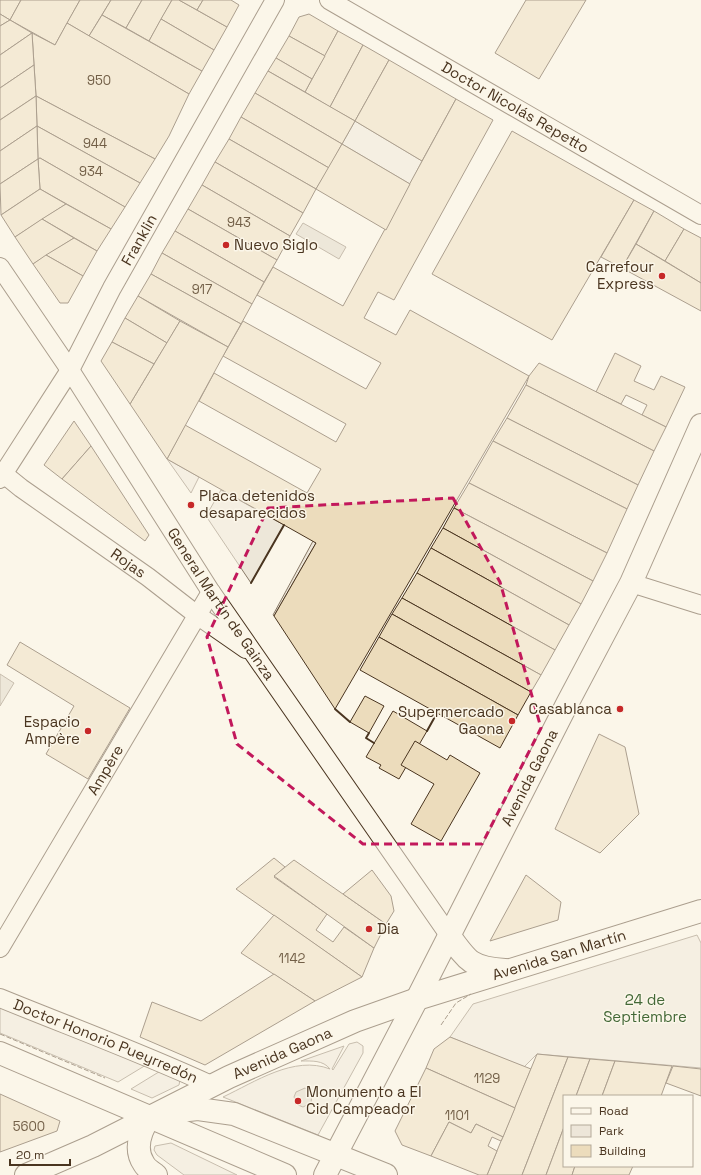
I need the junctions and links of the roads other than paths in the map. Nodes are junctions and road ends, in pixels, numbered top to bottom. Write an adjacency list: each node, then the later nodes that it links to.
1 (275, 0): 5 (street, Franklin)
2 (328, 0): 3 (street, Doctor Nicolás Repetto)
3 (701, 215)
4 (0, 267): 5 (street, General Martín de Gainza)
5 (70, 370): 7 (street, Franklin); 9 (street, General Martín de Gainza)
6 (701, 425): 8 (main road, Avenida Gaona)
7 (1, 474): 11 (street, Rojas)
8 (632, 583): 10 (street); 14 (main road, Avenida Gaona)
9 (211, 592): 11 (street, Ampère); 12 (street, General Martín de Gainza)
10 (701, 605)
11 (197, 616): 12 (street, Rojas); 15 (street, Ampère)
12 (257, 656): 14 (street, General Martín de Gainza)
13 (701, 911): 16 (main road, Avenida San Martín)
14 (449, 936): 16 (main road); 18 (main road, Avenida Gaona)
15 (0, 948)
16 (513, 971): 18 (main road, Avenida San Martín)
17 (0, 998): 20 (street, Doctor Honorio Pueyrredón)
18 (417, 999): 20 (main road, Avenida Gaona); 22 (main road, Avenida Gaona)
19 (0, 1053): 21 (main road)
20 (211, 1085): 21 (main road, Avenida Gaona)
21 (150, 1116): 22 (main road); 23 (main road); 24 (main road); 25 (main road)
22 (335, 1155): 26 (main road, Avenida Gaona); 27 (main road)
23 (26, 1175)
24 (156, 1175)
25 (285, 1175)
26 (325, 1175)
27 (386, 1175)

